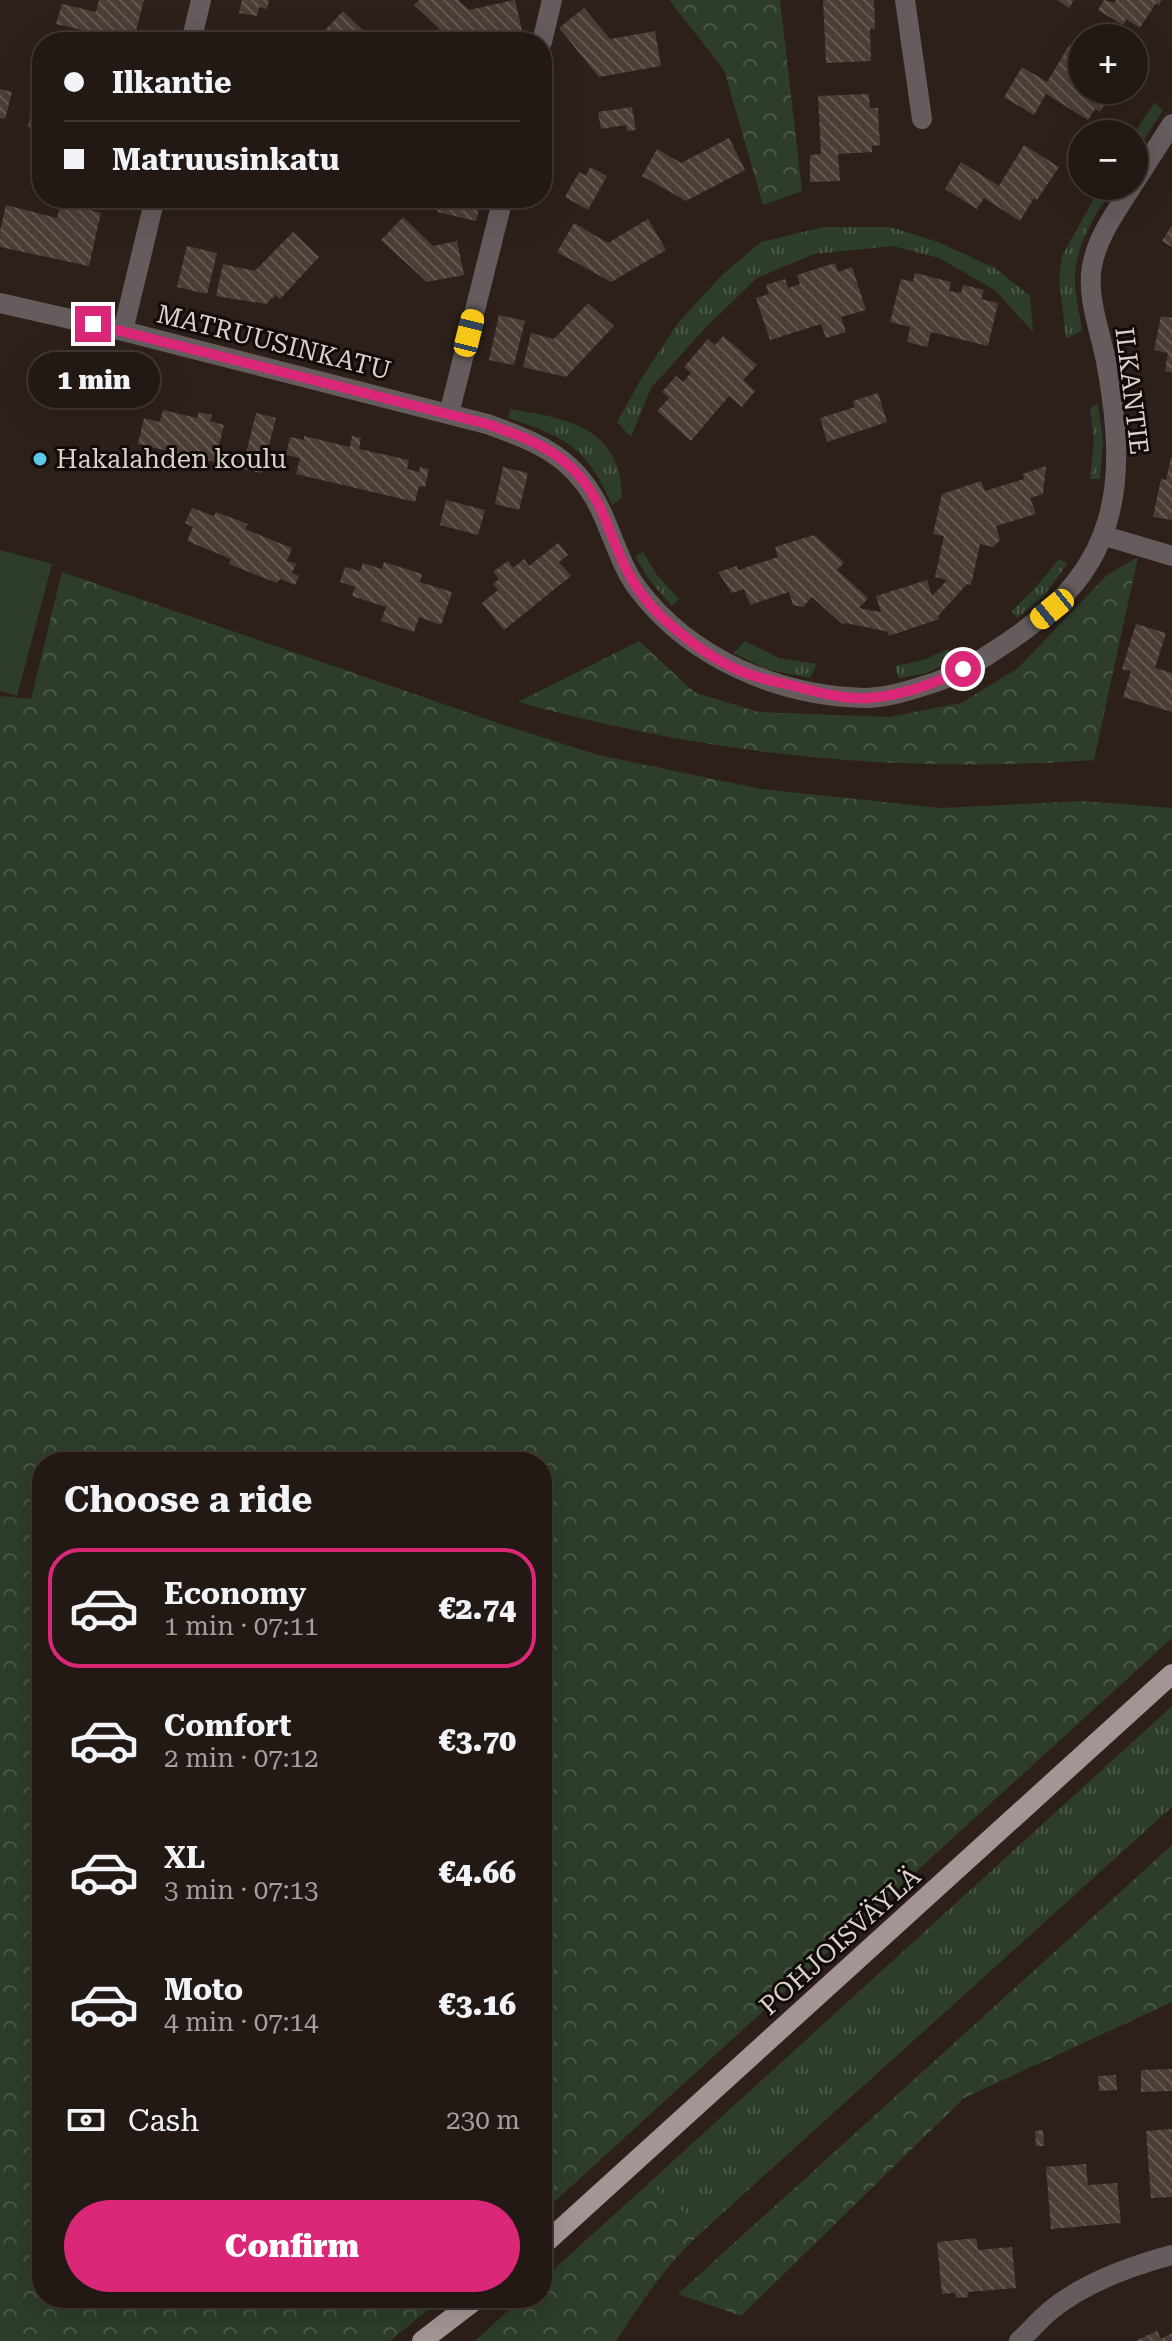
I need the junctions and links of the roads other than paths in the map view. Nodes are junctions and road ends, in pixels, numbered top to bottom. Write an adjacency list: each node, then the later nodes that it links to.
1 (201, 0): 4 (street)
2 (552, 0): 5 (street)
3 (905, 0): 6 (street)
4 (193, 32)
5 (544, 32)
6 (922, 119)
7 (1172, 124): 8 (street, ILKANTIE)
8 (1148, 162)
9 (1123, 200): 16 (street, ILKANTIE)
10 (153, 208): 13 (street)
11 (500, 208): 14 (street)
12 (0, 303): 13 (street, MATRUUSINKATU)
13 (123, 331): 14 (street, MATRUUSINKATU)
14 (449, 414): 15 (street, MATRUUSINKATU)
15 (487, 424): 16 (street, ILKANTIE)
16 (1105, 536): 17 (street)
17 (1172, 556)
18 (1172, 1674): 19 (main road, POHJOISVÄYLÄ)
19 (552, 2237)
20 (1172, 2255): 25 (street)
21 (465, 2308): 23 (main road)
22 (477, 2308): 24 (main road)
23 (422, 2341)
24 (444, 2341)
25 (1019, 2341)

